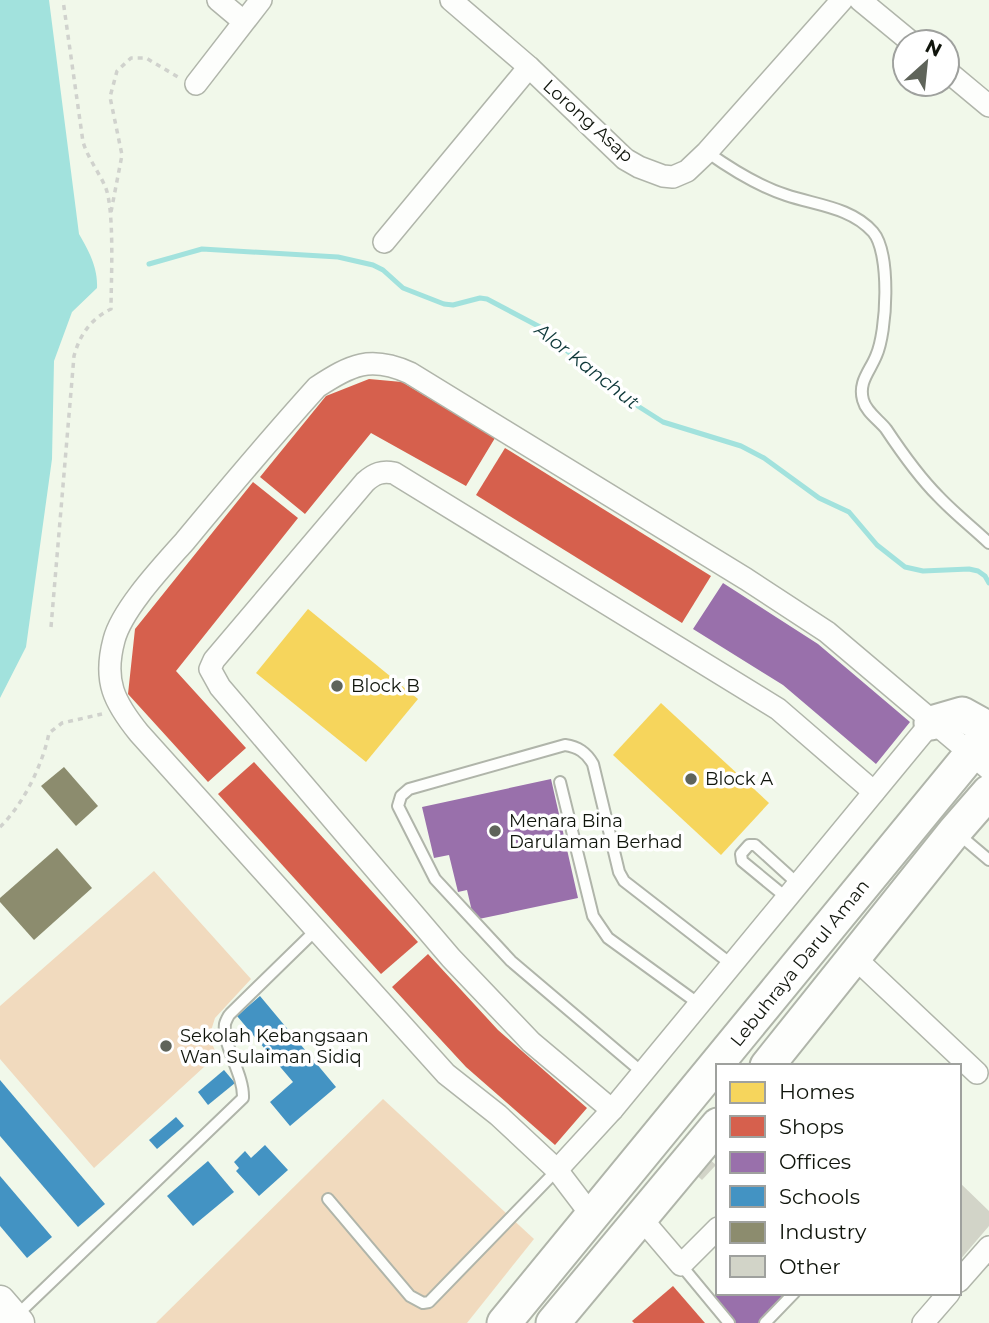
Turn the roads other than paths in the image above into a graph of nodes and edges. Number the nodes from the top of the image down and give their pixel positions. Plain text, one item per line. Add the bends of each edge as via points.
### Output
1 (218, 0) edge
2 (261, 0) edge
3 (451, 0) edge
4 (842, 0) edge
5 (860, 0) edge
6 (243, 21) junction
7 (894, 28) edge
8 (529, 67) junction
9 (961, 83) edge
10 (196, 84) road end
11 (989, 106) edge
12 (707, 152) junction
13 (384, 242) dead end
14 (989, 543) edge
15 (931, 723) junction
16 (985, 746) edge
17 (560, 782) dead end
18 (874, 792) junction
19 (989, 792) edge
20 (955, 831) junction
21 (989, 860) edge
22 (792, 891) junction
23 (317, 929) junction
24 (855, 957) junction
25 (731, 964) junction
26 (699, 1004) junction
27 (719, 1064) edge
28 (769, 1064) edge
29 (716, 1068) edge
30 (642, 1073) junction
31 (977, 1073) dead end
32 (612, 1110) junction
33 (716, 1127) edge
34 (557, 1170) junction
35 (328, 1199) dead end
36 (592, 1216) junction
37 (640, 1217) junction
38 (716, 1230) edge
39 (989, 1247) edge
40 (681, 1265) junction
41 (961, 1279) edge
42 (792, 1295) edge
43 (947, 1295) edge
44 (11, 1314) edge
45 (504, 1323) edge
46 (553, 1323) edge
47 (729, 1323) edge
48 (765, 1323) edge
49 (923, 1323) edge

1 - 6 street
2 - 6 street
3 - 8 street, Lorong Asap
4 - 12 street, Lorong Asap
5 - 7 street
6 - 10 street
8 - 12 street, Lorong Asap via 639,167 673,177
8 - 13 street
9 - 11 street
12 - 14 lane via 786,195 837,209 875,234 886,286 885,322 877,356 864,378 863,403 939,497
15 - 16 main road via 962,715
15 - 18 street
15 - 23 street via 827,632 410,373 390,364 347,368 317,387 163,566 124,617 111,661 111,690 121,710
16 - 27 main road, Lebuhraya Darul Aman
17 - 26 lane via 599,927
18 - 22 street
18 - 32 street via 778,709 384,471 365,482 214,660 210,669 220,687 451,958 531,1042
19 - 20 main road
20 - 21 lane
20 - 24 main road
22 - 22 lane via 752,844 740,858
22 - 25 street
23 - 34 street via 446,1074
23 - 44 lane via 225,1024 243,1098
24 - 28 main road
24 - 31 street
25 - 26 street
25 - 30 lane via 624,881 593,764 581,750 565,745 409,789 401,796 398,806 435,879 511,961
26 - 30 street
29 - 36 main road, Lebuhraya Darul Aman
30 - 32 street
32 - 34 street
33 - 37 main road
34 - 35 lane via 429,1302 423,1303 410,1296
34 - 36 street
36 - 45 main road, Lebuhraya Darul Aman
37 - 40 street
37 - 46 main road
38 - 40 street
39 - 41 street
40 - 47 lane
42 - 48 lane
43 - 49 street

